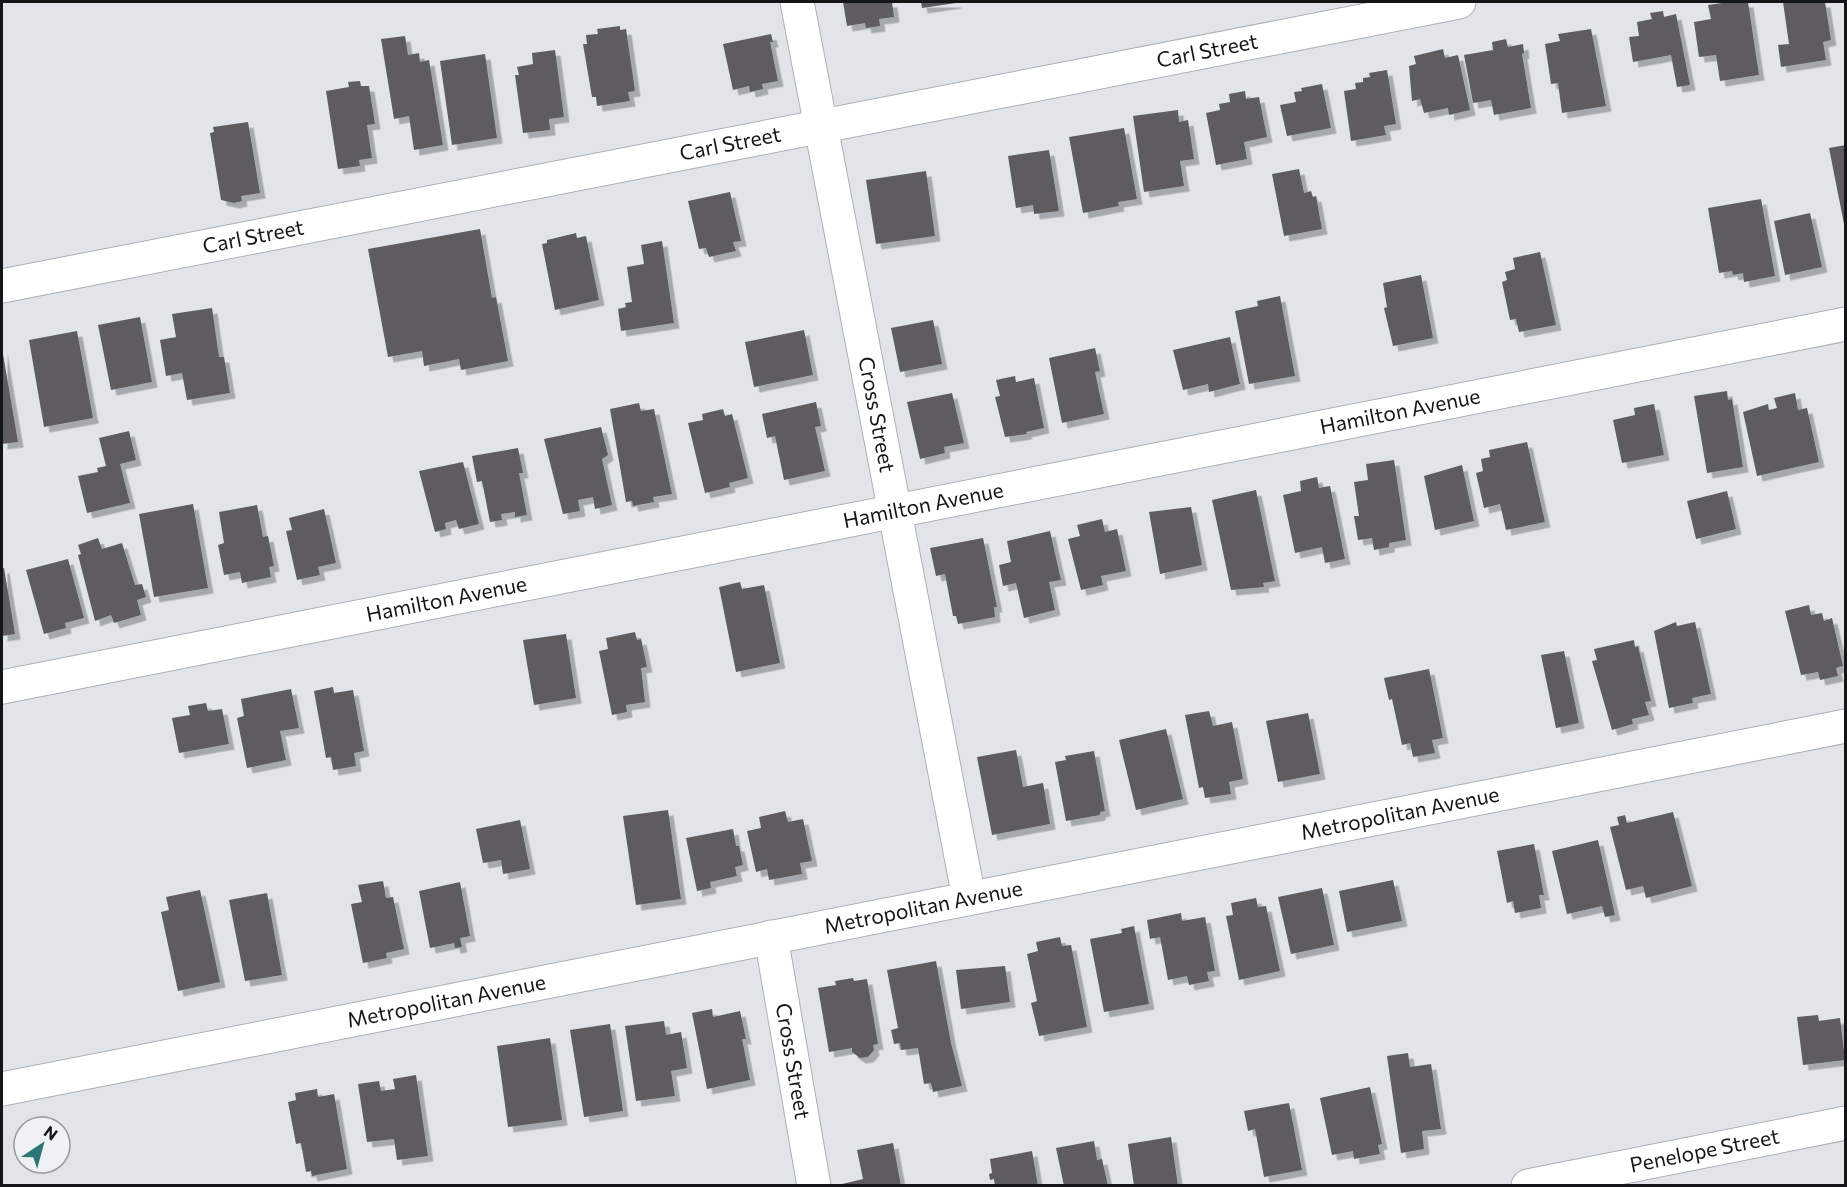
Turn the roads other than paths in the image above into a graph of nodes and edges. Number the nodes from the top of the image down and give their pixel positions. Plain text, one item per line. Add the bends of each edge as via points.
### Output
1 (797, 2) edge
2 (1459, 2) edge
3 (821, 126) junction
4 (2, 286) edge
5 (1845, 324) edge
6 (894, 511) junction
7 (2, 687) edge
8 (1845, 726) edge
9 (969, 898) junction
10 (771, 937) junction
11 (2, 1089) edge
12 (1845, 1124) edge
13 (814, 1185) edge
14 (1528, 1185) edge

1 - 3 street, Cross Street
2 - 3 street, Carl Street
3 - 4 street, Carl Street
3 - 6 street, Cross Street
5 - 6 street, Hamilton Avenue
6 - 7 street, Hamilton Avenue
6 - 9 street, Cross Street
8 - 9 street, Metropolitan Avenue
9 - 10 street, Metropolitan Avenue
10 - 11 street, Metropolitan Avenue
10 - 13 street, Cross Street
12 - 14 street, Penelope Street

